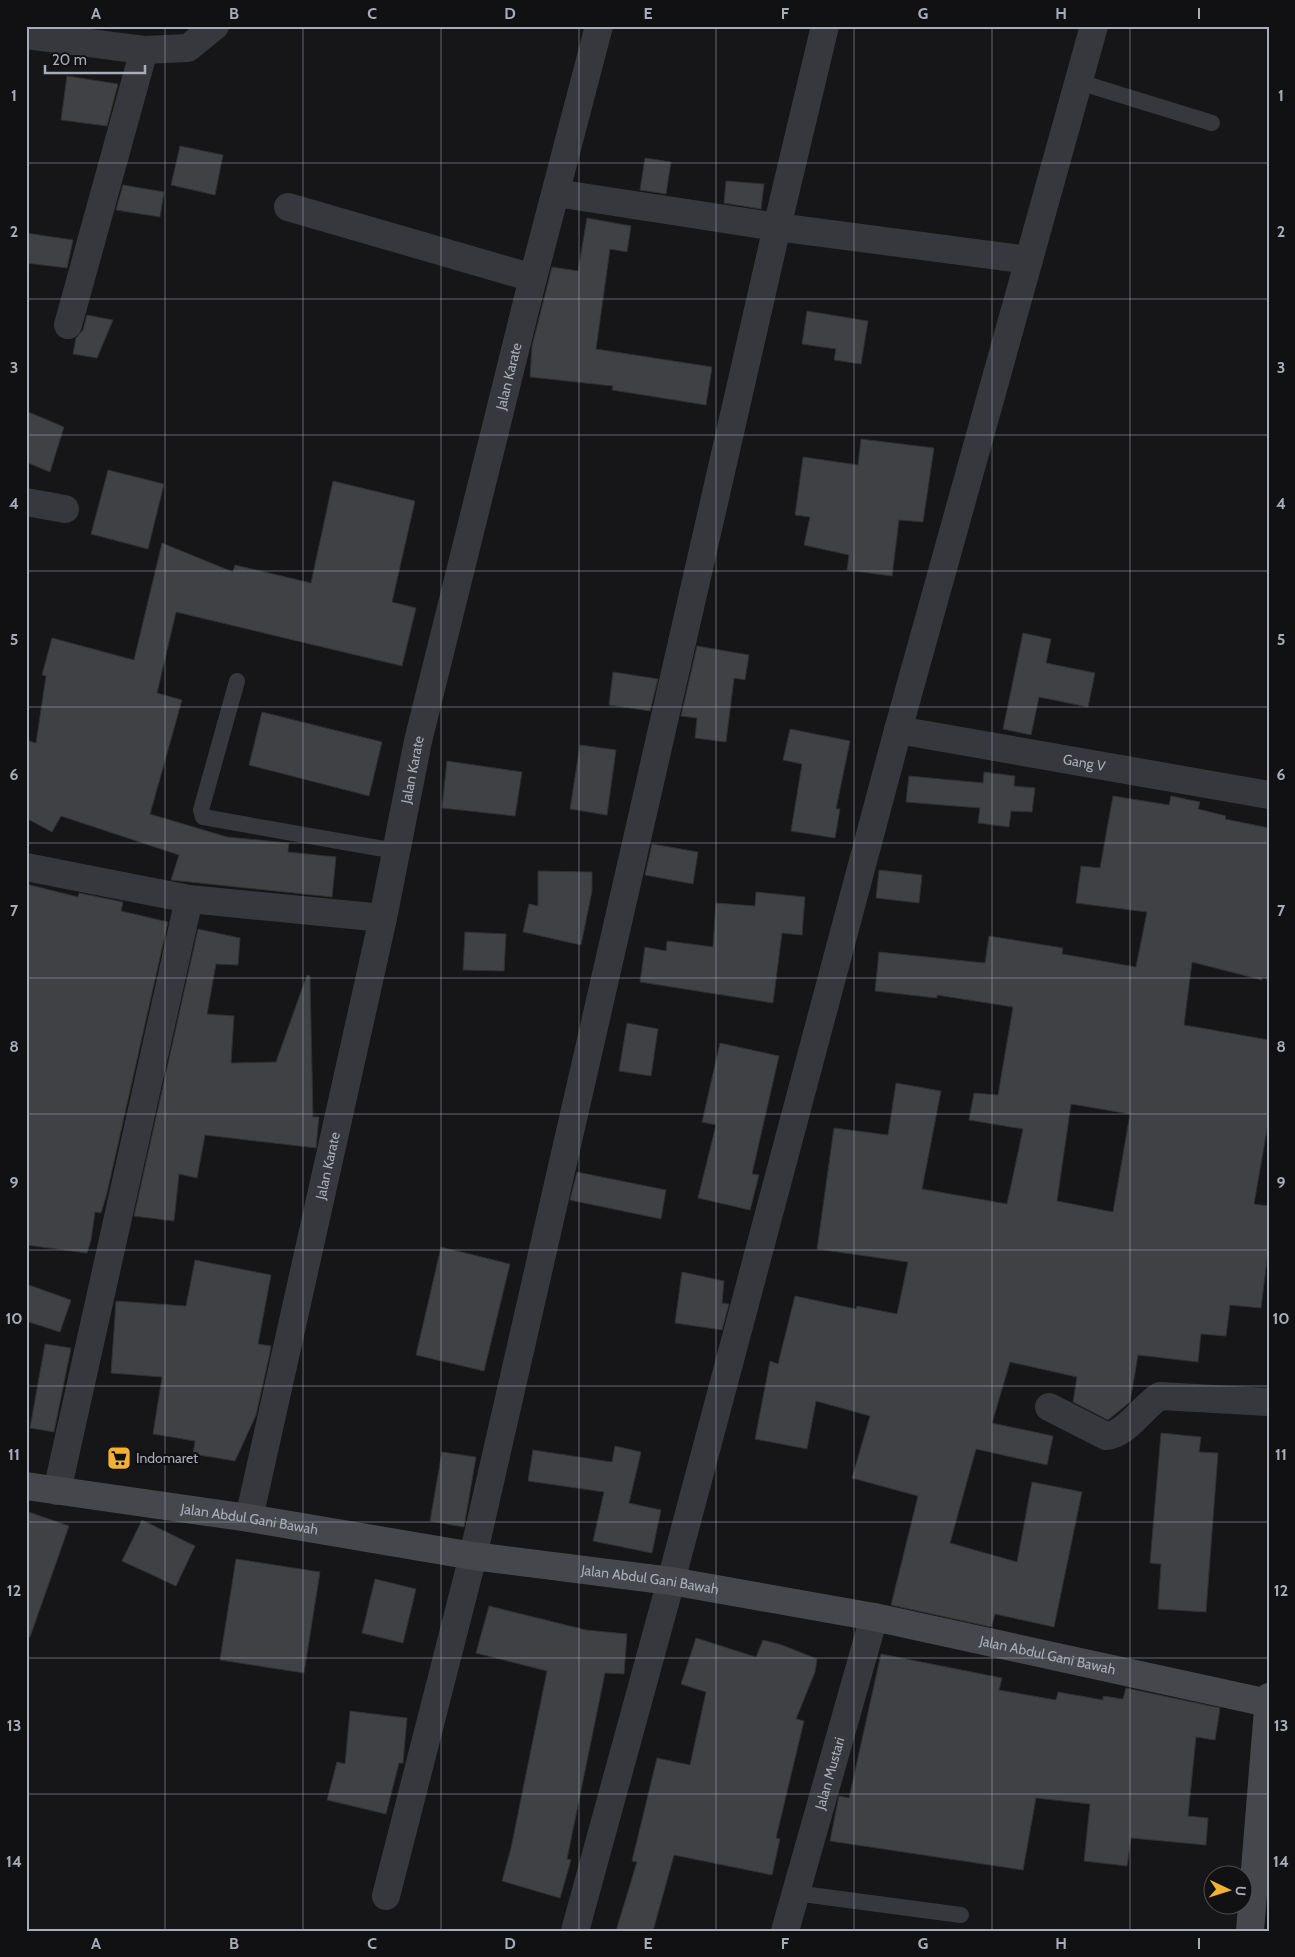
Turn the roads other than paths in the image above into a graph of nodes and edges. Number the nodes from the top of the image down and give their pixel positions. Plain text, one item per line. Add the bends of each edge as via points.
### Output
1 (215, 26) edge
2 (598, 26) edge
3 (825, 26) edge
4 (1094, 26) edge
5 (26, 35) edge
6 (144, 50) junction
7 (1079, 82) junction
8 (1212, 123) dead end
9 (556, 193) junction
10 (288, 207) dead end
11 (777, 227) junction
12 (1029, 260) junction
13 (532, 278) junction
14 (68, 324) dead end
15 (26, 502) edge
16 (65, 509) dead end
17 (237, 681) dead end
18 (898, 730) junction
19 (1269, 795) edge
20 (396, 850) junction
21 (26, 867) edge
22 (189, 899) junction
23 (383, 918) junction
24 (1269, 1402) edge
25 (1049, 1407) dead end
26 (26, 1486) edge
27 (57, 1491) junction
28 (249, 1518) junction
29 (473, 1556) junction
30 (671, 1581) junction
31 (874, 1617) junction
32 (1269, 1697) edge
33 (1268, 1703) edge
34 (1262, 1864) edge
35 (795, 1893) junction
36 (386, 1896) dead end
37 (961, 1915) dead end
38 (575, 1931) edge
39 (785, 1931) edge
40 (1250, 1931) edge

1 - 6 street via 188,48
2 - 9 street, Jalan Karate
3 - 11 street
4 - 7 street
5 - 6 street
6 - 14 street
7 - 8 lane
7 - 12 street
9 - 11 street
9 - 13 street, Jalan Karate
10 - 13 street
11 - 12 street
11 - 29 street
12 - 18 street
13 - 20 street, Jalan Karate via 418,741
15 - 16 street
17 - 20 lane via 201,810 203,817
18 - 19 street, Gang V
18 - 30 street
20 - 23 street, Jalan Karate
21 - 22 street
22 - 23 street
22 - 27 street
23 - 28 street, Jalan Karate
24 - 25 street via 1160,1396 1148,1403 1114,1436 1106,1436
26 - 27 main road, Jalan Abdul Gani Bawah
27 - 28 main road, Jalan Abdul Gani Bawah
28 - 29 main road, Jalan Abdul Gani Bawah
29 - 30 main road, Jalan Abdul Gani Bawah
29 - 36 street
30 - 31 main road, Jalan Abdul Gani Bawah
30 - 38 street
31 - 33 main road, Jalan Abdul Gani Bawah
31 - 35 street, Jalan Mustari
32 - 33 main road
33 - 34 main road
34 - 40 main road
35 - 37 lane
35 - 39 street, Jalan Mustari

